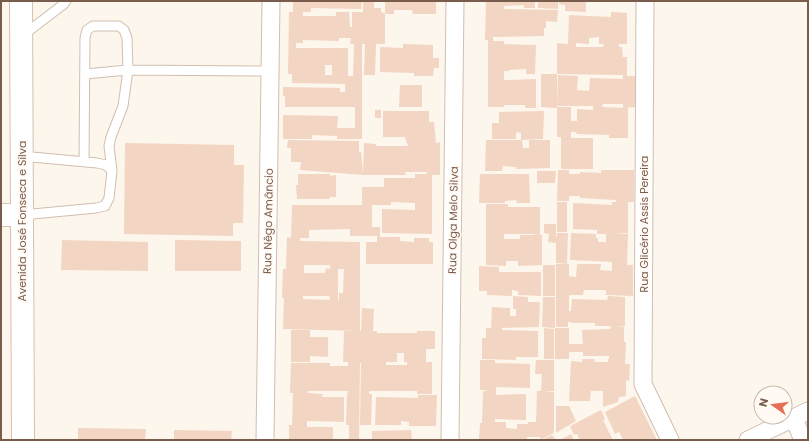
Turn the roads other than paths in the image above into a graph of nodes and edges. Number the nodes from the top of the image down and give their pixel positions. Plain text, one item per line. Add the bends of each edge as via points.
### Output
1 (21, 1) edge
2 (66, 1) edge
3 (271, 1) edge
4 (455, 1) edge
5 (645, 1) edge
6 (21, 37) junction
7 (128, 70) junction
8 (270, 70) junction
9 (85, 74) junction
10 (22, 156) junction
11 (84, 162) junction
12 (112, 171) junction
13 (12, 215) edge
14 (801, 415) edge
15 (23, 440) edge
16 (264, 440) edge
17 (450, 440) edge
18 (670, 440) edge
19 (748, 440) edge
20 (803, 440) edge

1 - 6 main road, Avenida José Fonseca e Silva
2 - 6 lane
3 - 8 street, Rua Nêgo Amâncio
4 - 17 street, Rua Olga Melo Silva
5 - 18 street, Rua Glicério Assis Pereira via 643,384
6 - 10 main road, Avenida José Fonseca e Silva
7 - 8 lane
7 - 9 lane
7 - 9 lane via 127,38 124,30 118,26 93,26 87,30 85,38
7 - 12 lane via 123,106 109,146
8 - 16 street, Rua Nêgo Amâncio
9 - 11 lane
10 - 11 lane
10 - 13 main road, Avenida José Fonseca e Silva
11 - 12 lane via 106,165
12 - 13 lane via 109,198 104,206
13 - 15 main road, Avenida José Fonseca e Silva
14 - 19 street
14 - 20 street

